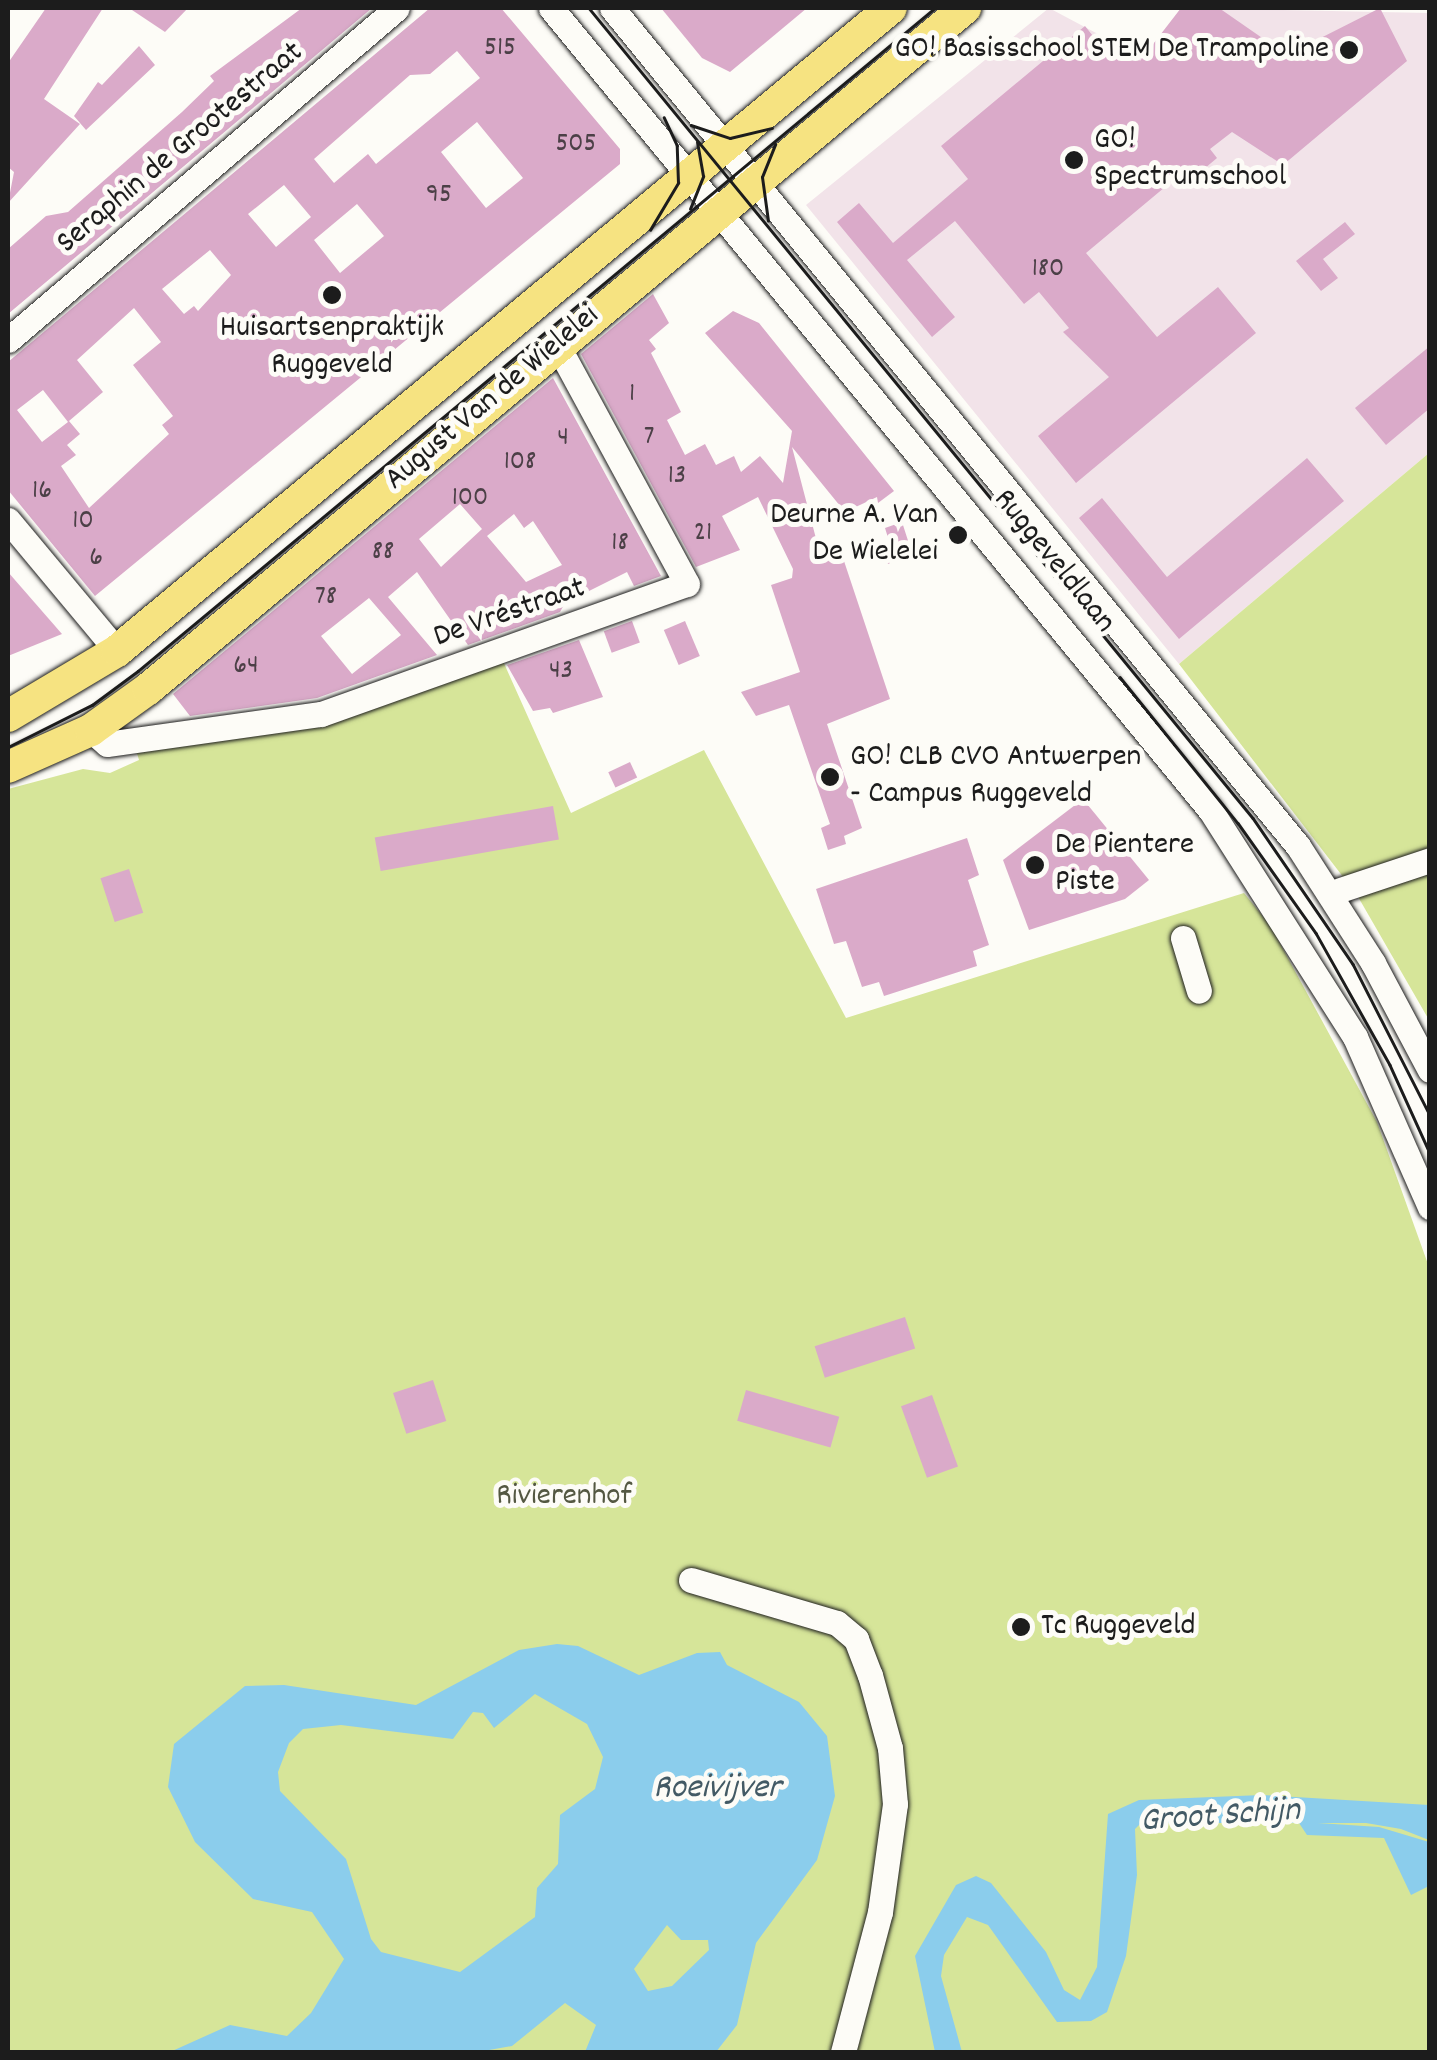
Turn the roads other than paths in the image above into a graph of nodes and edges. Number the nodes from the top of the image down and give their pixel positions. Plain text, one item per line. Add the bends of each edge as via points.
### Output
1 (397, 8) edge
2 (551, 8) edge
3 (612, 8) edge
4 (891, 8) edge
5 (964, 8) edge
6 (724, 147) junction
7 (687, 176) junction
8 (753, 184) junction
9 (716, 214) junction
10 (8, 340) edge
11 (557, 346) junction
12 (8, 520) edge
13 (116, 650) junction
14 (8, 716) edge
15 (91, 730) junction
16 (8, 767) edge
17 (1430, 860) edge
18 (1340, 890) dead end
19 (1183, 938) dead end
20 (1199, 992) dead end
21 (1430, 1070) edge
22 (1430, 1206) edge
23 (691, 1580) dead end
24 (843, 2052) edge

1 - 10 street, Seraphin de Grootestraat
2 - 7 street, Ruggeveldlaan
3 - 6 street, Ruggeveldlaan
4 - 6 main road, August Van de Wielelei
5 - 8 main road, August Van de Wielelei
6 - 7 main road, August Van de Wielelei
6 - 8 street, Ruggeveldlaan
7 - 9 street, Ruggeveldlaan
7 - 13 main road, August Van de Wielelei
8 - 9 main road, August Van de Wielelei
8 - 21 street, Ruggeveldlaan via 1298,846
9 - 11 main road, August Van de Wielelei
9 - 22 street, Ruggeveldlaan via 824,332 1211,811 1356,1037
11 - 15 main road, August Van de Wielelei
11 - 15 street, De Vréstraat via 687,584 320,714 107,744
12 - 13 street
13 - 14 main road, August Van de Wielelei
15 - 16 main road, August Van de Wielelei
17 - 18 street
19 - 20 street
23 - 24 street via 837,1623 856,1639 870,1675 890,1748 895,1804 880,1912

